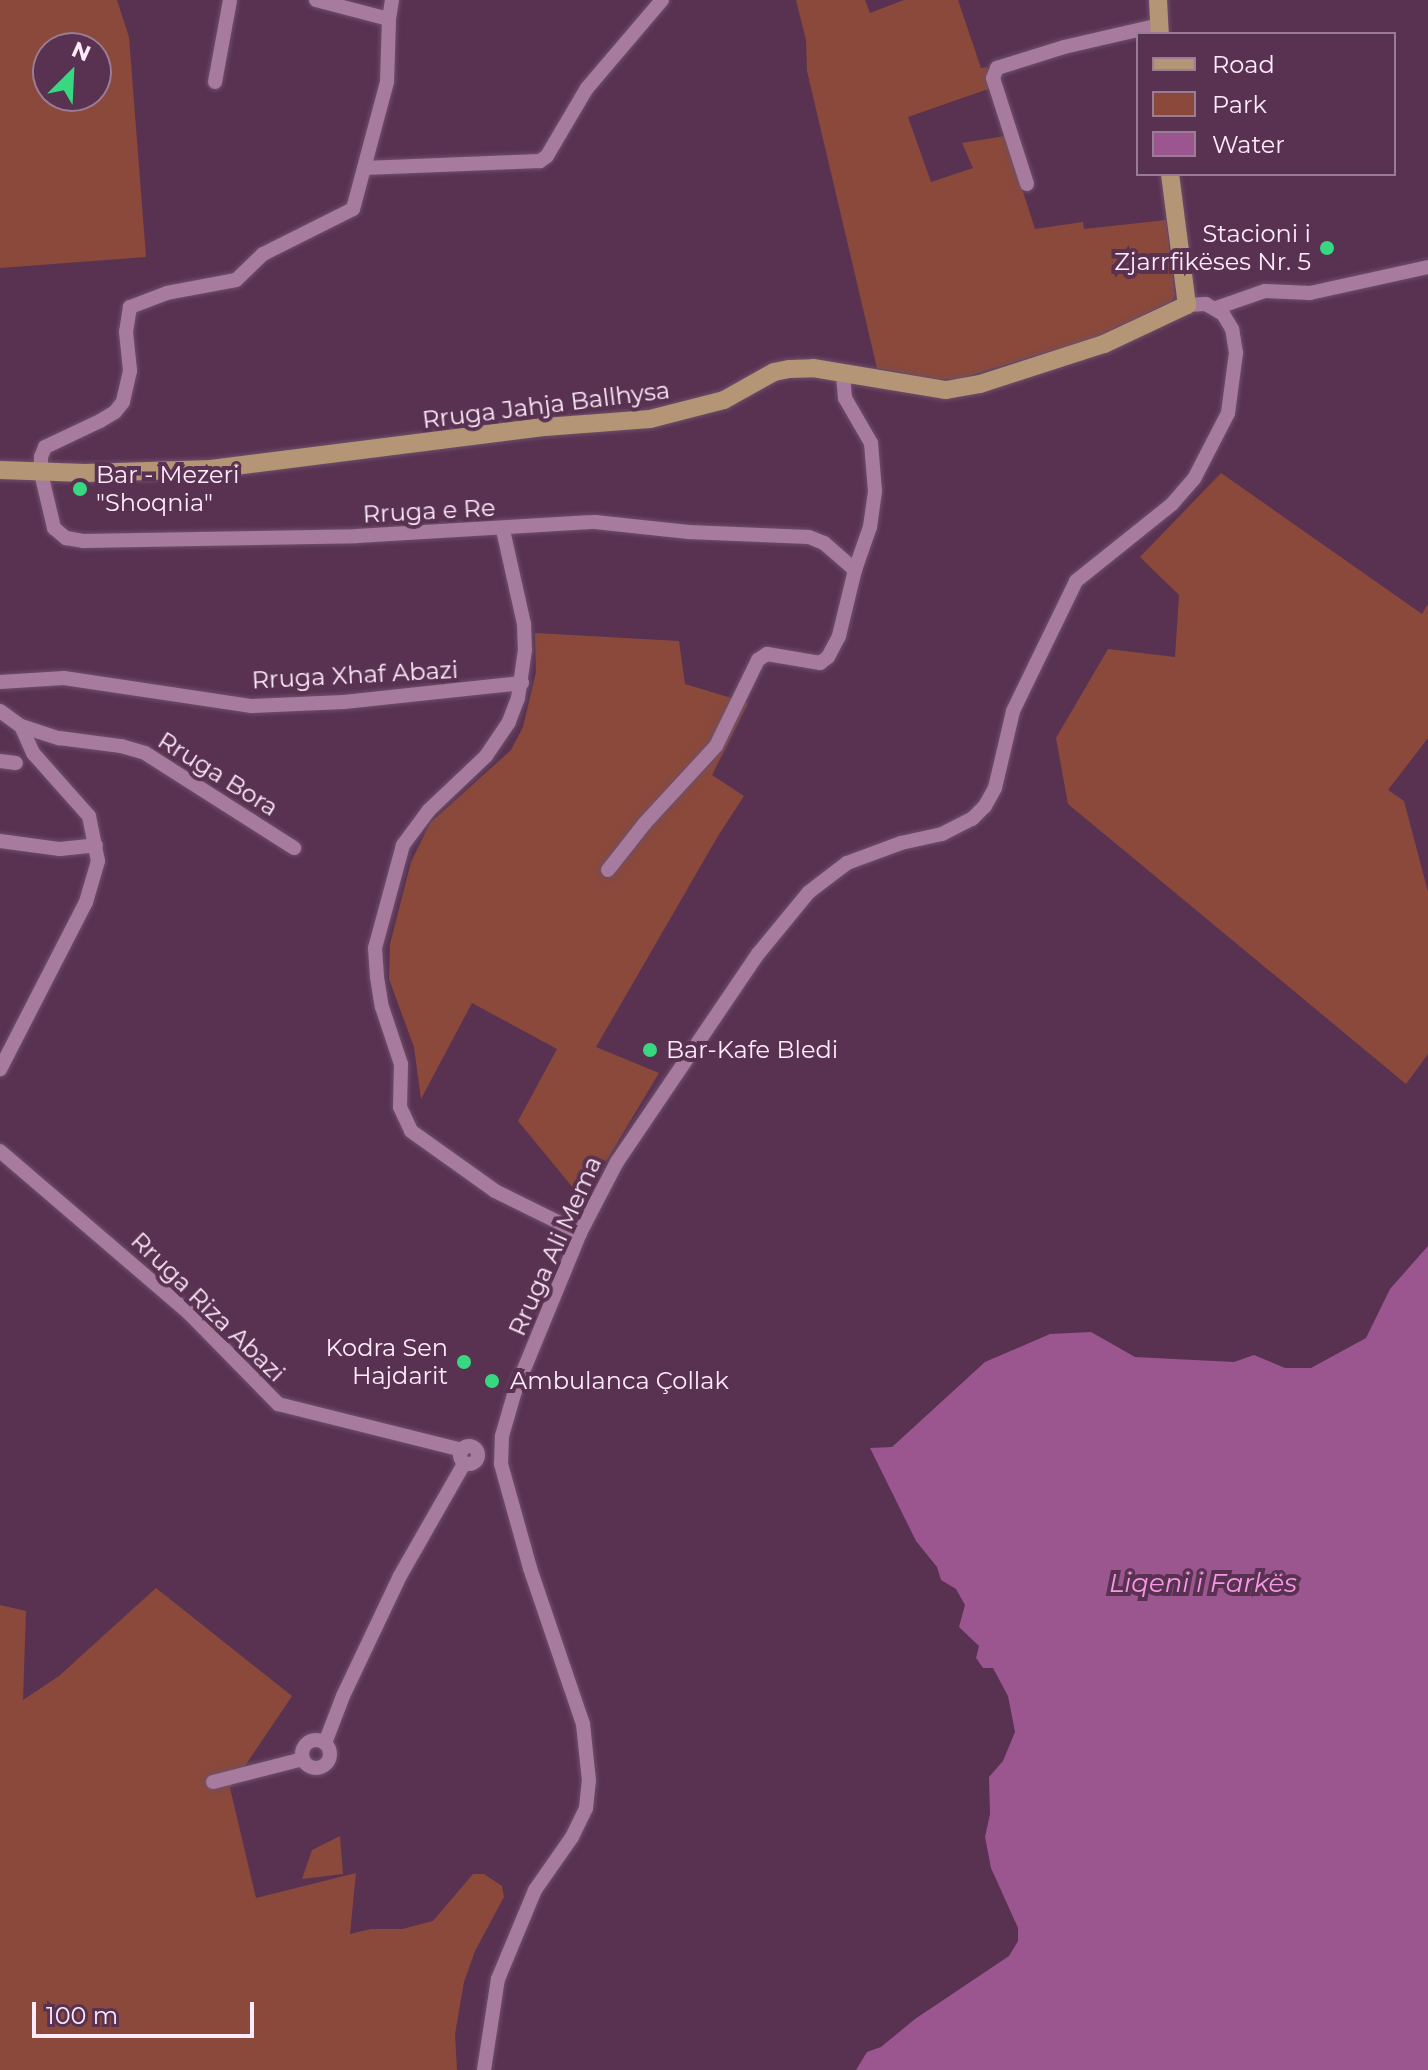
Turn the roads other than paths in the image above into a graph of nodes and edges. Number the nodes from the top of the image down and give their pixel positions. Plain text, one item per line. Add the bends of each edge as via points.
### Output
1 (230, 0) edge
2 (316, 0) edge
3 (392, 0) edge
4 (662, 0) edge
5 (1158, 0) edge
6 (389, 19) junction
7 (1159, 30) edge
8 (1136, 34) edge
9 (215, 82) dead end
10 (364, 168) junction
11 (1170, 176) edge
12 (1027, 184) dead end
13 (1428, 267) edge
14 (1187, 305) junction
15 (1216, 308) junction
16 (843, 374) junction
17 (0, 470) edge
18 (41, 473) junction
19 (503, 530) junction
20 (855, 570) junction
21 (0, 682) edge
22 (522, 683) junction
23 (0, 711) edge
24 (21, 726) junction
25 (0, 761) edge
26 (16, 763) dead end
27 (0, 841) edge
28 (96, 845) junction
29 (294, 848) dead end
30 (608, 870) dead end
31 (0, 1069) edge
32 (0, 1151) edge
33 (580, 1233) junction
34 (501, 1451) junction
35 (463, 1457) junction
36 (325, 1743) junction
37 (303, 1759) junction
38 (213, 1782) dead end
39 (484, 2070) edge

1 - 9 street
2 - 6 street
3 - 6 street
4 - 10 street via 587,88 540,161
5 - 7 main road
6 - 10 street via 387,82
8 - 12 street via 1064,47 997,68 993,78
10 - 18 street via 353,209 263,254 236,280 167,293 130,307 130,371 123,402 100,421 45,447
11 - 14 main road
13 - 15 street via 1310,293 1265,291
14 - 15 street
14 - 16 main road, Rruga Jahja Ballhysa via 1104,344 969,387 946,390
15 - 33 street, Rruga Ali Mema via 1232,329 1236,353 1228,413 1194,479 1172,504 1076,581 1013,711 995,788 985,806 942,834 847,863 809,892 758,954 651,1109
16 - 18 main road, Rruga Jahja Ballhysa via 813,368 774,372 724,400 650,419 211,469
16 - 20 street via 845,398 864,427 875,461 873,515
17 - 18 main road, Rruga Jahja Ballhysa
18 - 19 street, Rruga e Re via 54,528 66,538 83,541
19 - 20 street, Rruga e Re via 595,522 809,537
19 - 22 street via 524,624
20 - 30 street via 839,636 825,662 767,654 758,660 716,746
21 - 22 street, Rruga Xhaf Abazi via 64,678 252,706
22 - 33 street via 509,722 492,749 429,810 403,845 375,948 377,977 401,1064 400,1107 411,1131 495,1191
23 - 24 street
24 - 28 street via 33,753 89,816
24 - 29 street, Rruga Bora via 145,753
25 - 26 street
27 - 28 street via 60,849
28 - 31 street via 96,873 86,902
32 - 35 street, Rruga Riza Abazi via 188,1312 278,1404
33 - 34 street, Rruga Ali Mema via 515,1391
34 - 35 street via 479,1454 474,1463
34 - 39 street, Rruga Ali Mema via 504,1480 530,1568 583,1724 589,1781 586,1808 535,1890 498,1979
35 - 36 street via 400,1576
36 - 37 street via 308,1743
36 - 37 street via 330,1754 325,1765 312,1768
37 - 38 street

